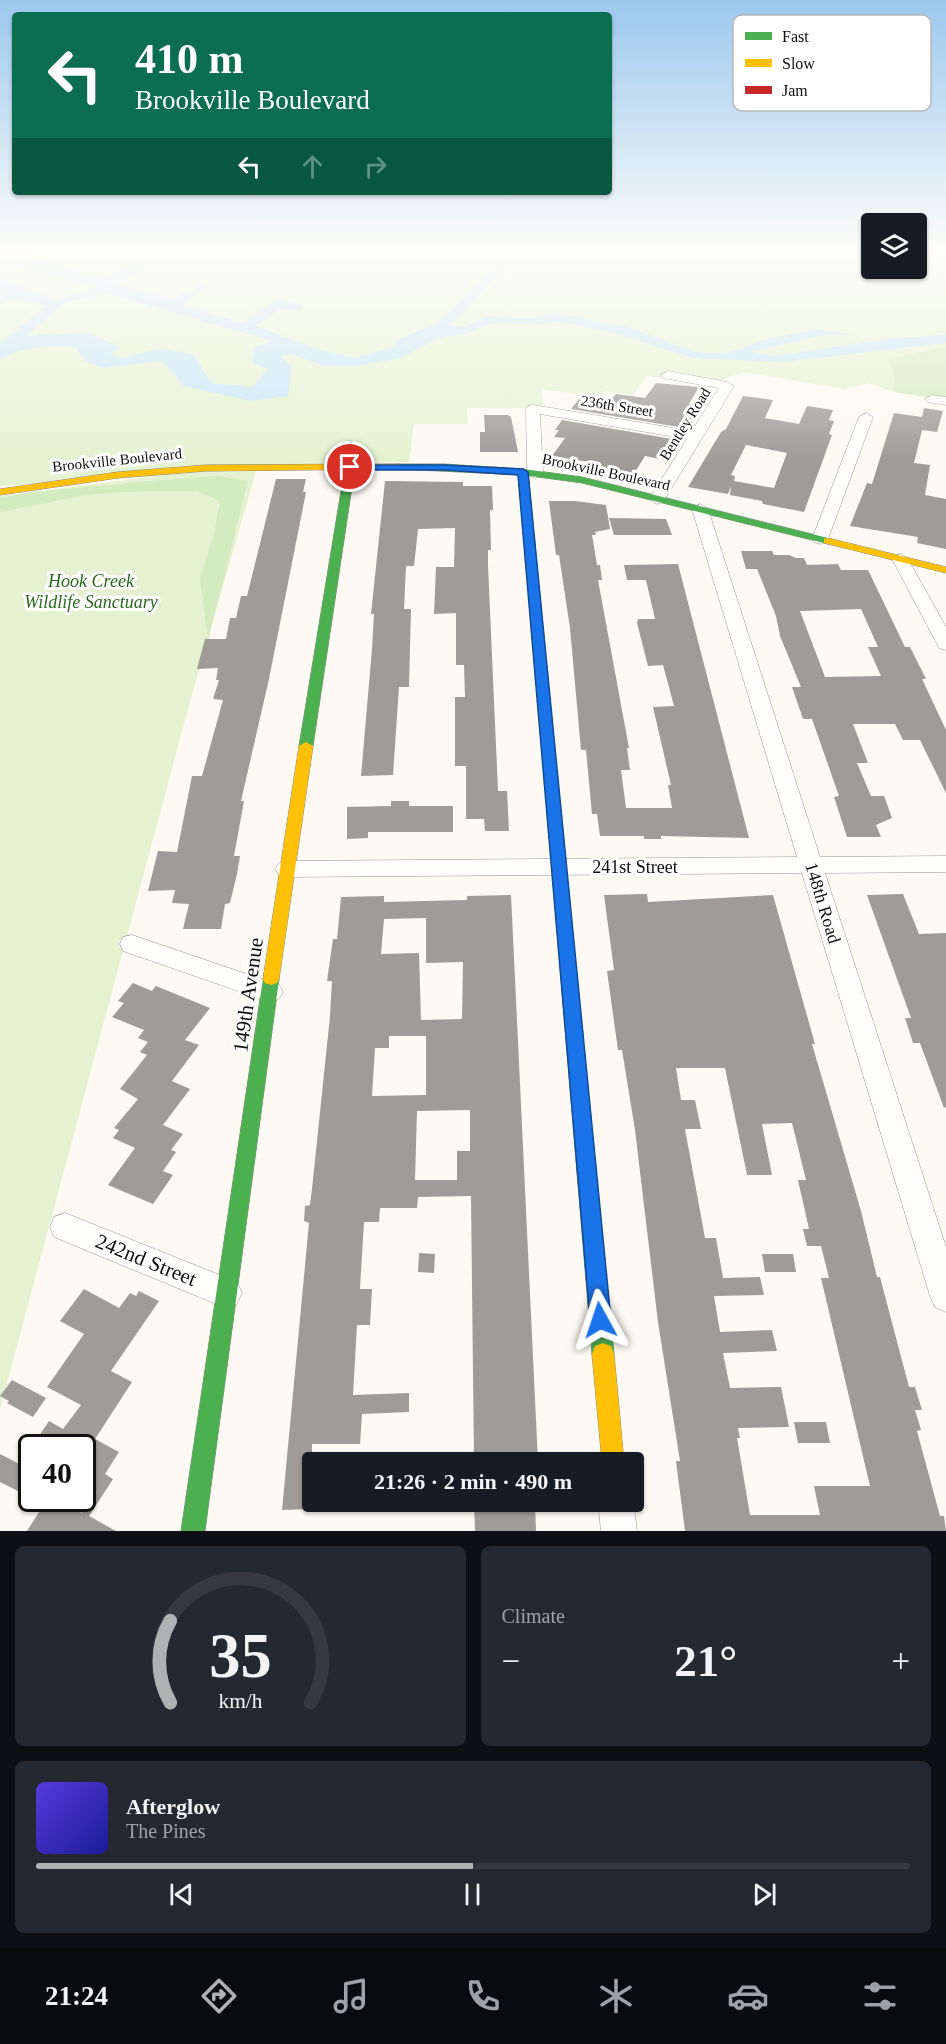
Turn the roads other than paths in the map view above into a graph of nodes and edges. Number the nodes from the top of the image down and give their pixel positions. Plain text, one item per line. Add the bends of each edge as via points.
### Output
1 (668, 375) dead end
2 (932, 399) dead end
3 (946, 401) edge
4 (866, 417) dead end
5 (697, 436) junction
6 (350, 467) junction
7 (529, 473) junction
8 (0, 492) edge
9 (657, 499) junction
10 (699, 509) junction
11 (820, 539) junction
12 (900, 559) junction
13 (946, 570) edge
14 (946, 644) edge
15 (946, 864) edge
16 (811, 866) junction
17 (560, 867) junction
18 (287, 869) junction
19 (132, 944) dead end
20 (270, 992) junction
21 (65, 1227) dead end
22 (226, 1293) junction
23 (946, 1296) edge
24 (612, 1452) edge
25 (617, 1512) edge
26 (193, 1531) edge
27 (619, 1531) edge

1 - 5 street, Bentley Road via 727,386
2 - 3 street
4 - 11 street
5 - 7 street, 236th Street via 533,409
5 - 9 street, Bentley Road
6 - 7 street, Brookville Boulevard
6 - 8 street, Brookville Boulevard via 182,469
6 - 18 street, 149th Avenue
7 - 9 street, Brookville Boulevard via 582,480
7 - 17 street
9 - 10 street, Brookville Boulevard
10 - 11 street, Brookville Boulevard
10 - 16 street, 148th Road
11 - 12 street, Brookville Boulevard
12 - 13 street, Brookville Boulevard
12 - 14 street
15 - 16 street, 241st Street
16 - 17 street, 241st Street
16 - 23 street, 148th Road
17 - 18 street, 241st Street
17 - 24 street
18 - 20 street, 149th Avenue
19 - 20 street
20 - 22 street, 149th Avenue
21 - 22 street, 242nd Street
22 - 26 street, 149th Avenue
25 - 27 street

